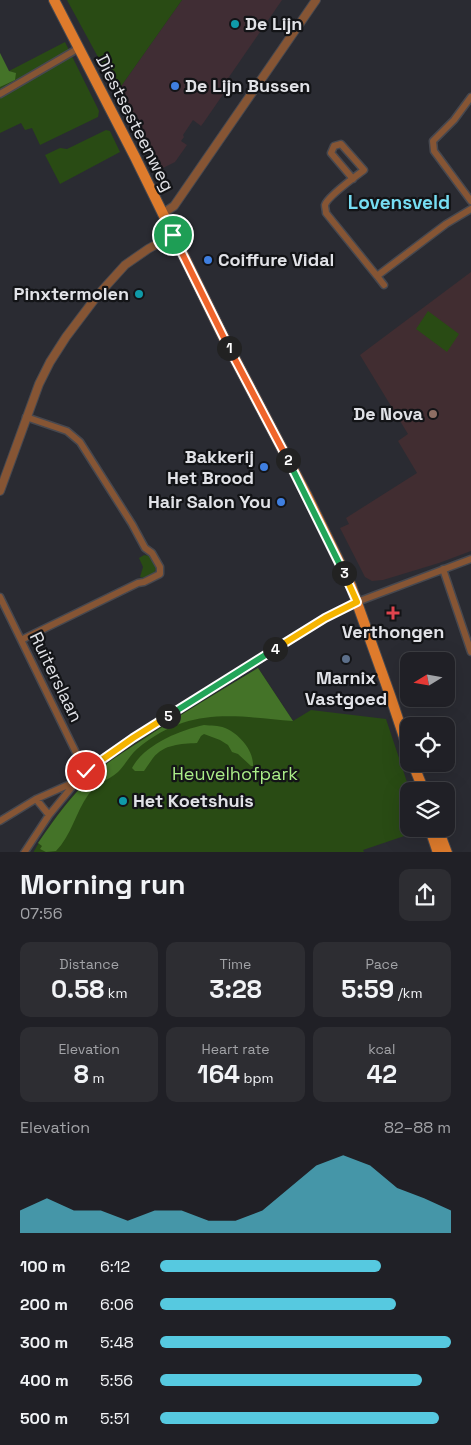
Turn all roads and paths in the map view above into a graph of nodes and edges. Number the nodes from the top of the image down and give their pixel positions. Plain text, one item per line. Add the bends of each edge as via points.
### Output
1 (54, 0) edge
2 (316, 0) edge
3 (79, 48) junction
4 (0, 94) edge
5 (471, 97) edge
6 (353, 179) junction
7 (471, 201) edge
8 (471, 209) edge
9 (162, 214) junction
10 (173, 235) junction
11 (377, 276) junction
12 (384, 285) dead end
13 (26, 417) junction
14 (0, 491) edge
15 (471, 559) edge
16 (444, 569) junction
17 (0, 597) edge
18 (357, 602) junction
19 (21, 640) junction
20 (471, 652) edge
21 (400, 726) edge
22 (86, 771) junction
23 (78, 780) junction
24 (36, 799) junction
25 (49, 814) junction
26 (0, 821) edge
27 (433, 837) edge
28 (441, 837) edge
29 (24, 852) edge
30 (438, 852) edge
31 (447, 852) edge

1 - 3 main road, Diestsesteenweg
2 - 9 street via 174,206
3 - 4 street
3 - 9 main road, Diestsesteenweg
5 - 7 street via 433,141 434,151
6 - 6 street via 364,170 341,144 334,146 331,153
6 - 11 street via 328,199 326,213
8 - 11 street
9 - 10 main road, Diestsesteenweg
10 - 13 street via 125,265 88,308 50,362
10 - 18 main road, Diestsesteenweg via 306,494
11 - 12 street
13 - 14 street
13 - 19 street via 67,431 80,442 145,548 152,553 160,574
15 - 16 street
16 - 18 street
16 - 20 street
17 - 19 street, Ruiterslaan
18 - 21 main road, Diestsesteenweg
18 - 22 street via 325,618 141,732
19 - 22 street, Ruiterslaan
22 - 23 street
23 - 24 street
23 - 25 street
24 - 25 street
24 - 26 street
25 - 29 street
27 - 30 main road
28 - 31 main road

